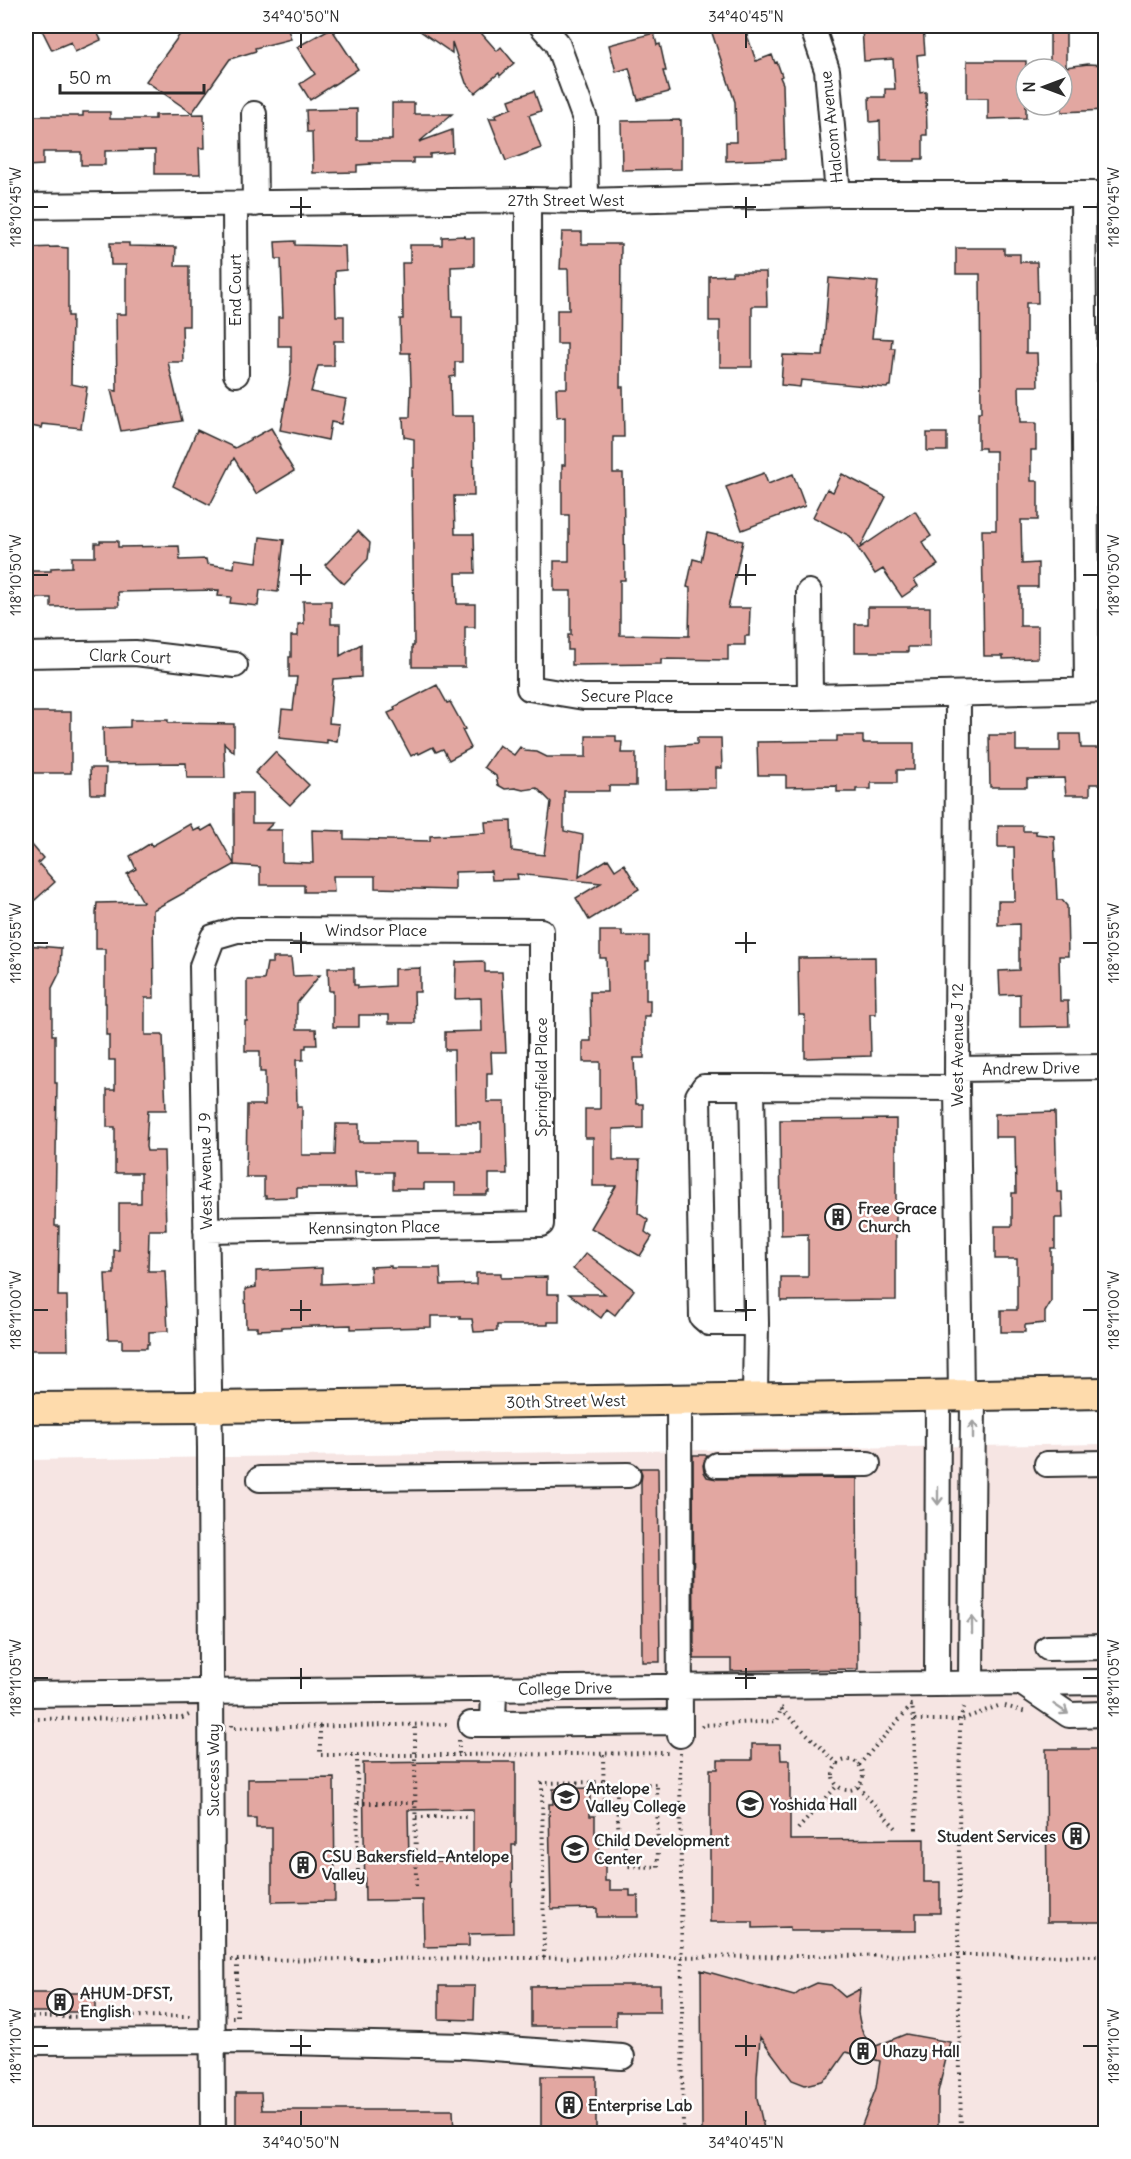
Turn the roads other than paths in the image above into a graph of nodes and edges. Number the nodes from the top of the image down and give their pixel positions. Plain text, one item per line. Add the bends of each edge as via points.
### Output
1 (542, 26) edge
2 (812, 26) edge
3 (254, 114) dead end
4 (838, 194) junction
5 (1094, 194) edge
6 (528, 200) junction
7 (586, 201) junction
8 (245, 205) junction
9 (26, 206) edge
10 (236, 374) dead end
11 (1096, 446) edge
12 (809, 592) dead end
13 (26, 655) edge
14 (235, 665) dead end
15 (1096, 690) edge
16 (958, 694) junction
17 (810, 697) junction
18 (541, 931) joint
19 (213, 937) joint
20 (1106, 1067) edge
21 (957, 1078) junction
22 (752, 1087) junction
23 (541, 1224) joint
24 (206, 1230) junction
25 (756, 1323) junction
26 (1106, 1393) edge
27 (957, 1395) junction
28 (755, 1397) junction
29 (679, 1399) junction
30 (209, 1407) junction
31 (26, 1408) edge
32 (1106, 1463) edge
33 (868, 1464) dead end
34 (1047, 1464) dead end
35 (717, 1465) dead end
36 (628, 1475) dead end
37 (260, 1479) dead end
38 (1106, 1647) edge
39 (1048, 1648) dead end
40 (1106, 1682) edge
41 (971, 1683) junction
42 (1022, 1683) junction
43 (937, 1684) junction
44 (680, 1687) junction
45 (494, 1689) junction
46 (212, 1693) junction
47 (26, 1694) edge
48 (1106, 1714) edge
49 (213, 2041) junction
50 (26, 2042) edge
51 (622, 2057) dead end
52 (213, 2133) edge

1 - 7 street via 557,43 585,118
2 - 4 street, Halcom Avenue via 827,70
3 - 8 street, End Court
4 - 5 street, 27th Street West
4 - 7 street, 27th Street West
5 - 11 street
6 - 7 street, 27th Street West
6 - 8 street, 27th Street West
6 - 17 street, Secure Place via 529,688 584,697
8 - 9 street, 27th Street West
8 - 10 street, End Court
11 - 15 street
12 - 17 street
13 - 14 street, Clark Court via 135,653
15 - 16 street, Secure Place
16 - 17 street, Secure Place
16 - 21 street, West Avenue J 12
18 - 19 street, Windsor Place via 237,930
18 - 23 street, Springfield Place
19 - 24 street, West Avenue J 9 via 202,966
20 - 21 street, Andrew Drive
21 - 22 street, Andrew Drive
21 - 27 street, West Avenue J 12
22 - 25 street
22 - 25 street, Andrew Drive via 704,1087 698,1096 701,1305 702,1317 709,1323
23 - 24 street, Kennsington Place
24 - 30 street, West Avenue J 9
25 - 28 street
26 - 27 main road, 30th Street West
27 - 28 main road, 30th Street West
41 -> 27 street
27 -> 43 street
28 - 29 main road, 30th Street West
29 - 30 main road, 30th Street West
29 - 44 street
30 - 31 main road, 30th Street West
30 - 46 street, Success Way
32 - 34 street
33 - 35 street
36 - 37 street
38 - 39 street
40 - 42 street, College Drive
41 - 42 street, College Drive
41 - 43 street, College Drive
42 -> 48 street via 1069,1714
43 - 44 street, College Drive
44 - 45 street, College Drive
44 - 45 street via 680,1729 482,1724
45 - 46 street, College Drive
46 - 47 street, College Drive
46 - 49 street, Success Way
49 - 50 street
49 - 51 street via 465,2046
49 - 52 street, Success Way

